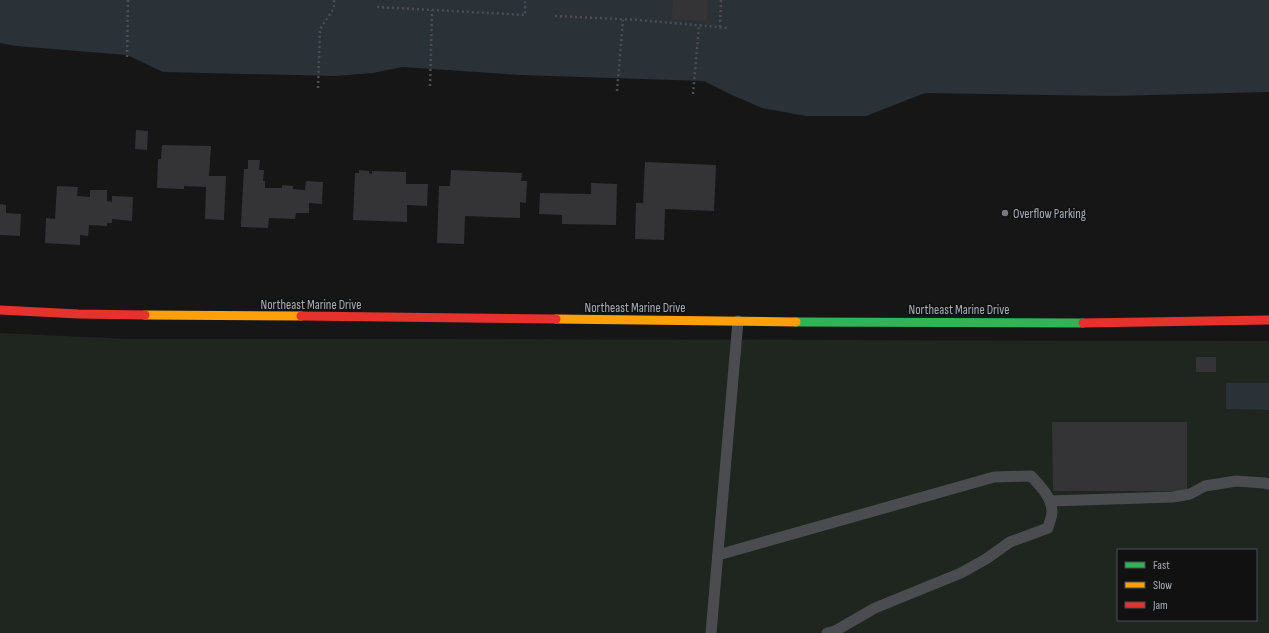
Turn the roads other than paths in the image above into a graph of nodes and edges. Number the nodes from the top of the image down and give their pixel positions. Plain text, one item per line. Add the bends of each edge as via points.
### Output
1 (0, 310) edge
2 (1269, 320) edge
3 (738, 321) junction
4 (1269, 484) edge
5 (1050, 501) junction
6 (718, 555) junction
7 (711, 633) edge
8 (827, 633) edge

1 - 3 main road, Northeast Marine Drive via 201,316
2 - 3 main road, Northeast Marine Drive via 1071,323
3 - 6 lane
4 - 5 lane via 1236,481 1205,486 1190,494 1173,497
5 - 6 lane via 1043,488 1031,476 994,477
5 - 8 lane via 1052,512 1048,528 1010,542 961,573 875,608
6 - 7 lane

